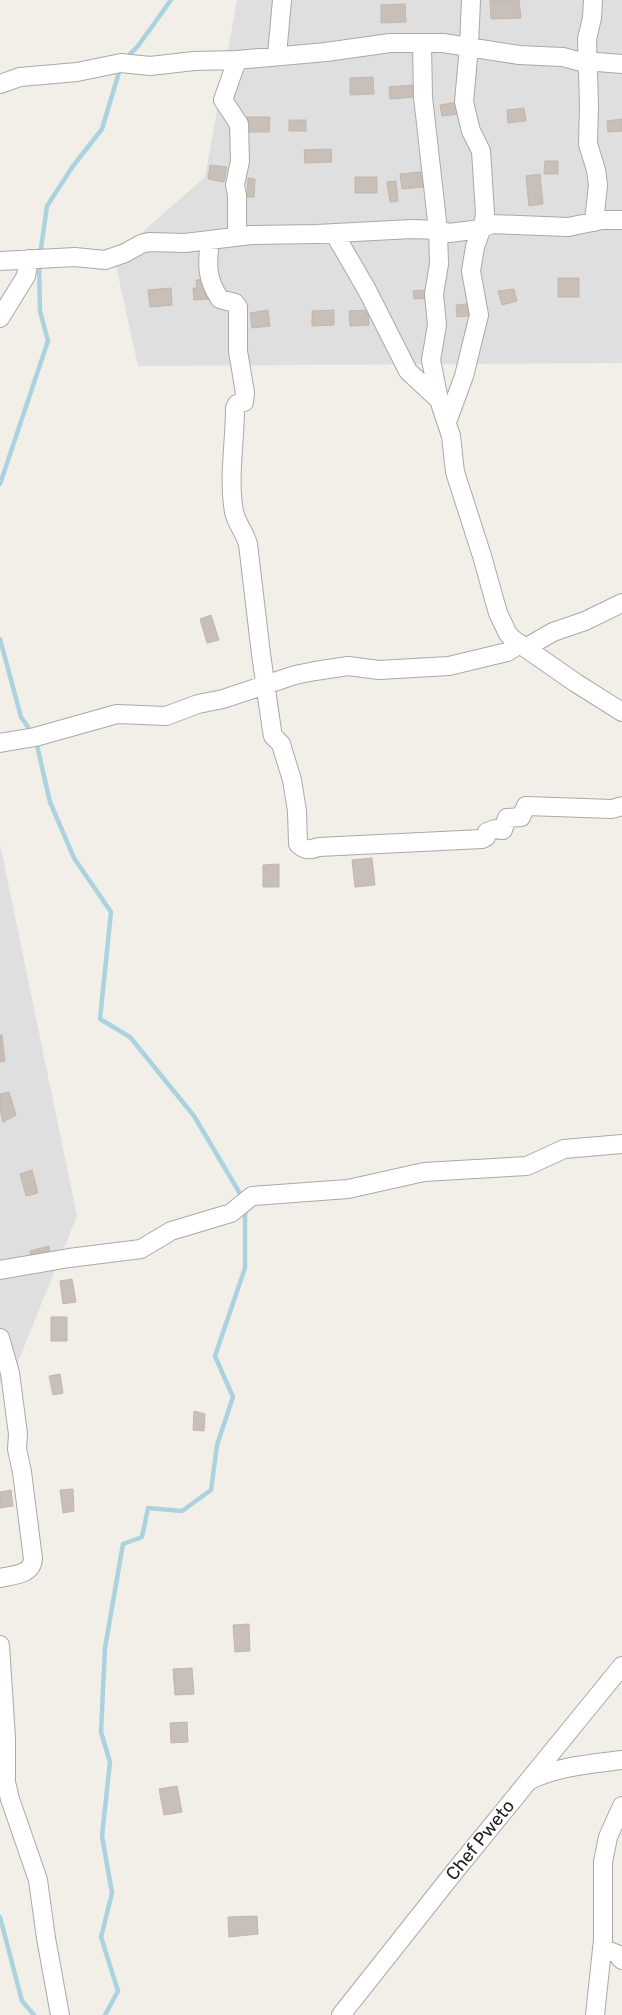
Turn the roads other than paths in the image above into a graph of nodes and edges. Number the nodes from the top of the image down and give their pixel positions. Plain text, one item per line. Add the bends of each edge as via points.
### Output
1 (282, 0) edge
2 (470, 0) edge
3 (593, 0) edge
4 (422, 44) junction
5 (469, 46) junction
6 (277, 55) junction
7 (237, 60) junction
8 (588, 64) junction
9 (622, 64) edge
10 (0, 84) edge
11 (622, 220) edge
12 (594, 222) junction
13 (481, 229) junction
14 (438, 230) junction
15 (334, 233) junction
16 (237, 236) junction
17 (210, 241) junction
18 (29, 260) junction
19 (0, 261) edge
20 (0, 318) edge
21 (439, 400) junction
22 (447, 422) junction
23 (622, 603) edge
24 (523, 646) junction
25 (266, 685) junction
26 (622, 712) edge
27 (0, 743) edge
28 (622, 806) edge
29 (622, 1144) edge
30 (0, 1270) edge
31 (0, 1338) edge
32 (0, 1578) edge
33 (0, 1645) edge
34 (622, 1666) edge
35 (3, 1753) edge
36 (622, 1760) edge
37 (528, 1781) junction
38 (622, 1807) edge
39 (602, 1948) junction
40 (622, 1960) edge
41 (60, 2015) edge
42 (341, 2015) edge
43 (595, 2015) edge

1 - 6 street
2 - 5 street
3 - 8 street via 587,39
4 - 5 street
4 - 6 street via 390,43
4 - 14 street via 423,97
5 - 8 street
5 - 13 street via 464,102 471,131 481,151 485,212
6 - 7 street
7 - 10 street via 150,66 122,63 77,72 20,77
7 - 16 street via 223,100 239,124 240,161 235,185
8 - 9 street
8 - 12 street via 588,144 598,185
11 - 12 street
12 - 13 street via 568,227 492,224
13 - 14 street via 449,233
13 - 22 street via 474,247 471,271 479,315 464,376
14 - 15 street
14 - 21 street via 439,264 434,294 437,325 431,360
15 - 16 street
15 - 21 street via 408,371
16 - 17 street
17 - 18 street via 149,242 105,260 75,257
17 - 25 street via 209,276 220,299 238,306 238,358 245,394 244,402 235,408 231,489 235,515 248,544
18 - 19 street
18 - 20 street via 26,276
21 - 22 street
22 - 24 street via 455,472 498,613 508,634
23 - 24 street
24 - 25 street via 449,666 379,670 338,667 295,675
24 - 26 street
25 - 27 street via 166,716 117,714 35,738
25 - 28 street via 274,736 281,744 292,780 297,840 304,850 482,839 488,831 503,830 507,818 519,818 526,806 612,809
29 - 30 street via 564,1149 527,1166 424,1172 348,1189 252,1196 232,1212 171,1231 142,1249
31 - 32 street via 10,1373 33,1559 27,1572
33 - 35 street
34 - 37 street, Chef Pweto
35 - 41 street via 10,1799 38,1880
36 - 37 street via 550,1771
37 - 42 street, Chef Pweto
38 - 39 street via 608,1837 603,1862
39 - 40 street via 617,1954
39 - 43 street

